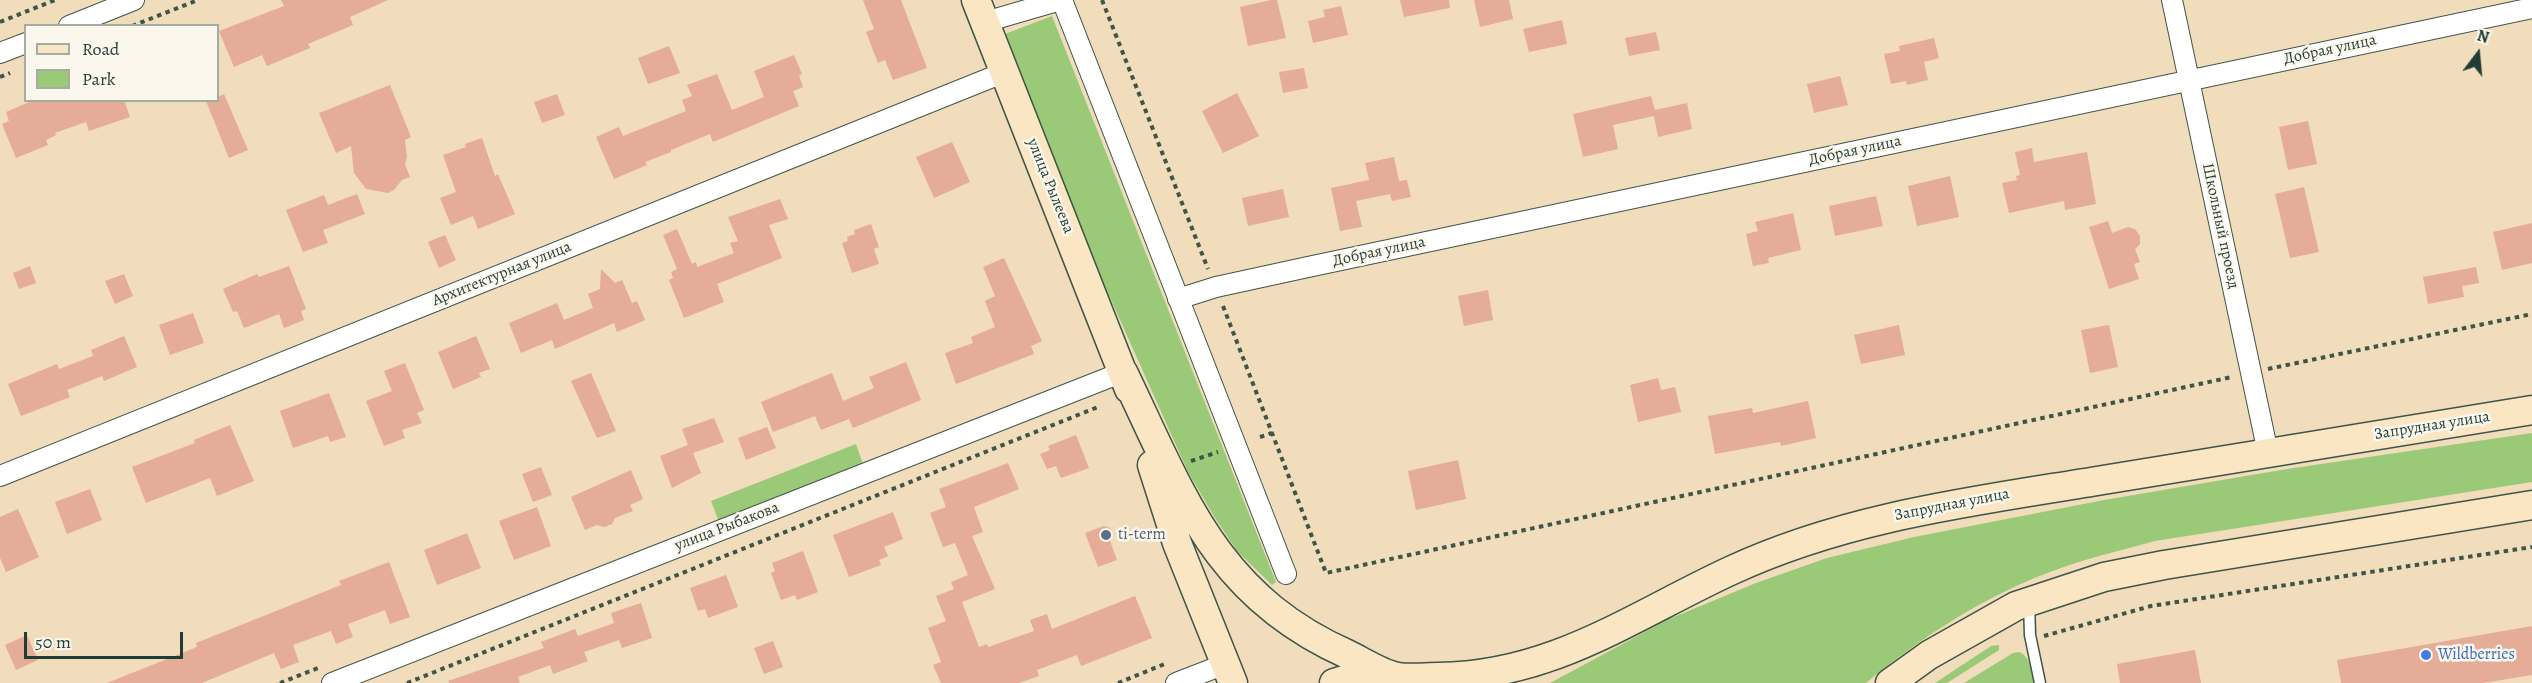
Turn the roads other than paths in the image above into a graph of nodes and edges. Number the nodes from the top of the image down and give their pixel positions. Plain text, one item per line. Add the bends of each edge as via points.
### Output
1 (134, 0) edge
2 (1062, 0) edge
3 (2172, 0) edge
4 (2532, 8) edge
5 (980, 11) edge
6 (74, 24) edge
7 (24, 44) edge
8 (0, 53) edge
9 (1005, 72) junction
10 (2189, 79) junction
11 (1178, 299) junction
12 (1124, 372) junction
13 (2532, 410) edge
14 (2268, 453) junction
15 (0, 476) edge
16 (2532, 505) edge
17 (1286, 574) dead end
18 (2029, 602) junction
19 (1229, 674) edge
20 (327, 675) edge
21 (1406, 680) edge
22 (1176, 683) edge
23 (1334, 683) edge
24 (1890, 683) edge
25 (2040, 683) edge

1 - 6 street
2 - 5 street
2 - 11 street
3 - 10 street, Школьный проезд
4 - 10 street, Добрая улица
5 - 9 main road, улица Рылеева
7 - 8 street
9 - 12 main road, улица Рылеева
9 - 15 street, Архитектурная улица
10 - 11 street, Добрая улица via 1216,287
10 - 14 street, Школьный проезд
11 - 17 street
12 - 19 main road, улица Рылеева via 1177,543
12 - 20 street, улица Рыбакова
12 - 21 main road, улица Рылеева via 1188,506 1210,542 1245,585 1290,623 1327,645
13 - 14 main road, Запрудная улица
14 - 21 main road, Запрудная улица via 1993,497 1868,522 1775,551 1542,661 1465,677
16 - 18 main road via 2144,568
18 - 24 main road via 1957,638
18 - 25 lane via 2030,635
19 - 22 street
21 - 23 main road, Запрудная улица via 1377,674

